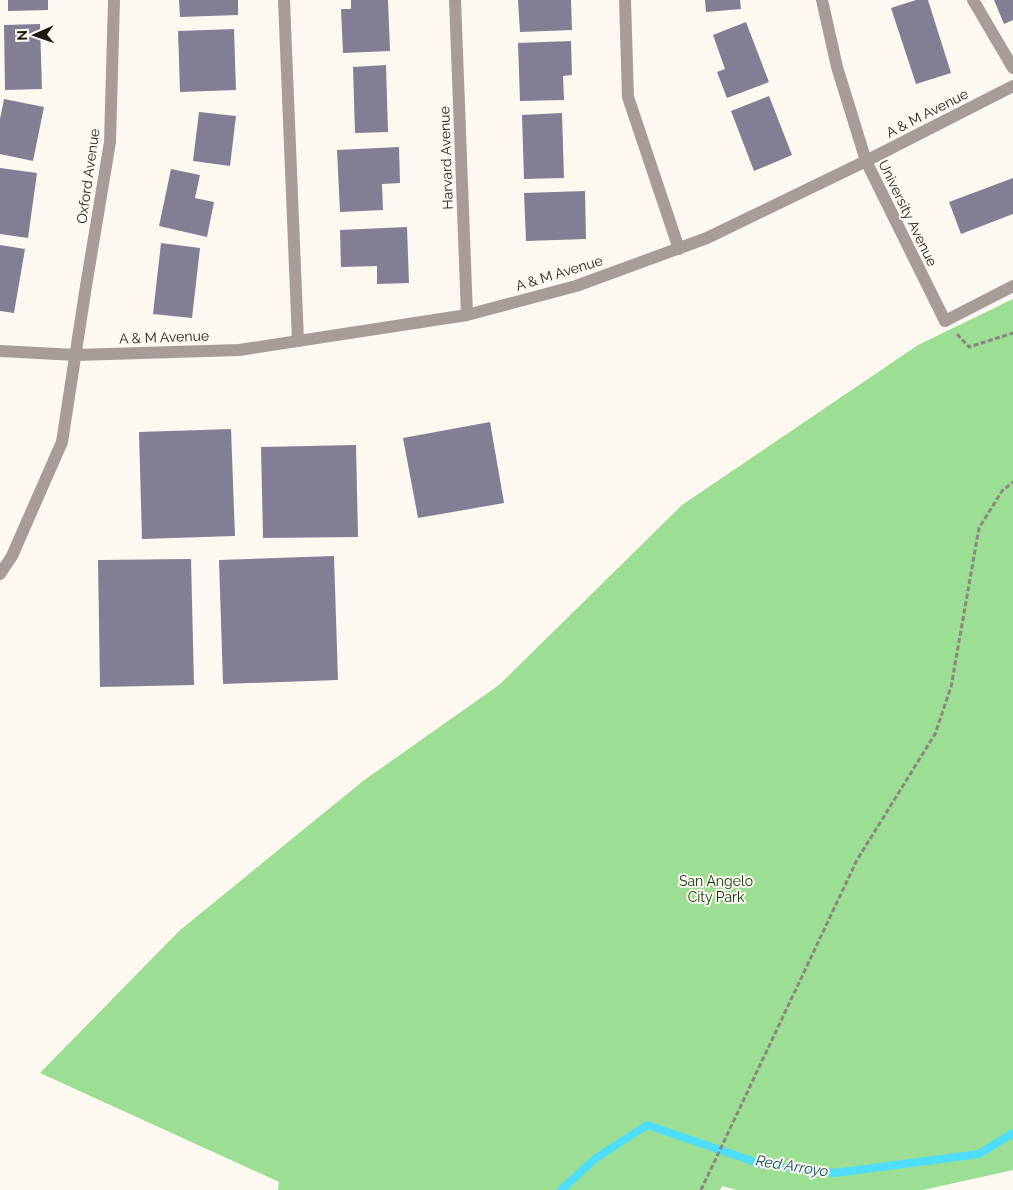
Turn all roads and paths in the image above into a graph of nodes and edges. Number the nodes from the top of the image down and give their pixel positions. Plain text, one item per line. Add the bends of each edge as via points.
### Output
1 (114, 0) edge
2 (284, 0) edge
3 (456, 0) edge
4 (625, 0) edge
5 (822, 0) edge
6 (973, 0) edge
7 (1013, 68) edge
8 (1013, 86) edge
9 (866, 161) junction
10 (679, 249) junction
11 (1013, 286) edge
12 (467, 315) junction
13 (944, 321) junction
14 (1013, 333) edge
15 (298, 341) junction
16 (0, 351) edge
17 (76, 355) junction
18 (1013, 482) edge
19 (0, 574) edge
20 (701, 1190) edge

1 - 17 street, Oxford Avenue via 110,142
2 - 15 street
3 - 12 street, Harvard Avenue
4 - 10 street via 628,97
5 - 9 street, University Avenue via 836,67
6 - 7 street
8 - 9 street, A & M Avenue
9 - 10 street, A & M Avenue
9 - 13 street, University Avenue
10 - 12 street, A & M Avenue via 576,286
11 - 13 street
12 - 15 street, A & M Avenue
13 - 14 path via 969,346
15 - 17 street, A & M Avenue via 239,350
16 - 17 street, A & M Avenue
17 - 19 street, Oxford Avenue via 62,442 12,556
18 - 20 path via 1002,491 980,528 951,687 935,734 857,860

